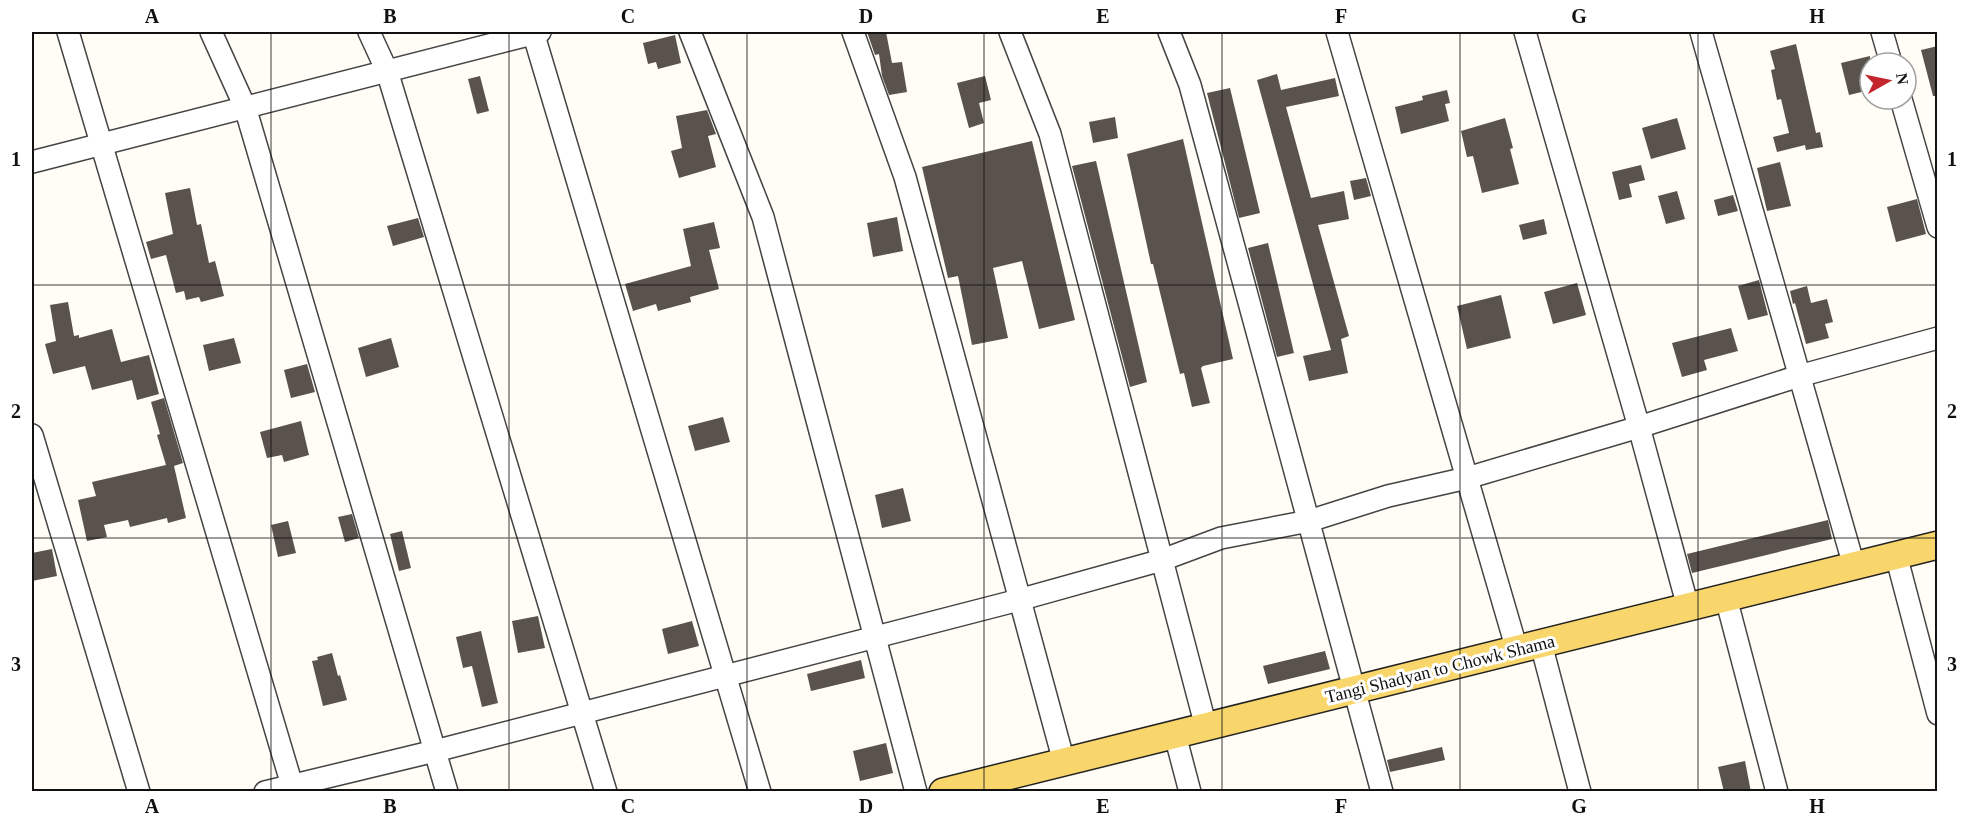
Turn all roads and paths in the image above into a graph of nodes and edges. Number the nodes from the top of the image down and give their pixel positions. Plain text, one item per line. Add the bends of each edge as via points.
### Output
1 (68, 32) edge
2 (211, 32) edge
3 (369, 32) edge
4 (536, 32) edge
5 (690, 32) edge
6 (853, 32) edge
7 (1010, 32) edge
8 (1169, 32) edge
9 (1337, 32) edge
10 (1525, 32) edge
11 (1701, 32) edge
12 (1882, 32) edge
13 (1888, 51) edge
14 (387, 71) junction
15 (245, 107) junction
16 (1904, 111) edge
17 (101, 144) junction
18 (32, 162) edge
19 (1938, 227) edge
20 (1938, 338) edge
21 (1800, 376) junction
22 (1639, 427) junction
23 (32, 435) edge
24 (1467, 478) junction
25 (1309, 521) junction
26 (1938, 545) edge
27 (1896, 555) junction
28 (1162, 560) junction
29 (1854, 566) junction
30 (1726, 598) junction
31 (1020, 599) junction
32 (1688, 607) junction
33 (875, 636) junction
34 (1529, 647) junction
35 (725, 675) junction
36 (1355, 690) junction
37 (582, 713) junction
38 (1938, 714) edge
39 (1206, 727) junction
40 (1175, 735) junction
41 (435, 751) junction
42 (1064, 762) junction
43 (994, 785) edge
44 (293, 788) edge
45 (139, 792) edge
46 (265, 792) edge
47 (447, 792) edge
48 (606, 792) edge
49 (760, 792) edge
50 (916, 792) edge
51 (942, 792) edge
52 (1190, 792) edge
53 (1382, 792) edge
54 (1580, 792) edge
55 (1777, 792) edge

1 - 17 street
2 - 15 street
3 - 14 street
4 - 14 street
4 - 35 street
5 - 33 street via 763,217
6 - 31 street via 905,177
7 - 28 street via 1050,134
8 - 25 street via 1190,85
9 - 24 street
10 - 22 street
11 - 21 street
12 - 13 street
14 - 15 street
14 - 37 street
15 - 17 street
15 - 41 street
16 - 19 street
17 - 18 street
17 - 44 street
20 - 21 street
21 - 22 street
21 - 29 street
22 - 24 street
22 - 32 street
23 - 45 street
24 - 25 street via 1388,496
24 - 34 street
25 - 28 street via 1221,538
25 - 36 street
26 - 27 main road, Tangi Shadyan to Chowk Shama
27 - 29 main road, Tangi Shadyan to Chowk Shama
27 - 38 street
28 - 31 street
28 - 39 street
29 - 30 main road, Tangi Shadyan to Chowk Shama
30 - 32 main road, Tangi Shadyan to Chowk Shama
30 - 55 street
31 - 33 street
31 - 42 street
32 - 34 main road, Tangi Shadyan to Chowk Shama
33 - 35 street
33 - 50 street
34 - 36 main road, Tangi Shadyan to Chowk Shama
34 - 54 street
35 - 37 street
35 - 49 street
36 - 39 main road, Tangi Shadyan to Chowk Shama
36 - 53 street
37 - 41 street
37 - 48 street
39 - 40 main road, Tangi Shadyan to Chowk Shama
40 - 42 main road, Tangi Shadyan to Chowk Shama
40 - 52 street
41 - 44 street
41 - 47 street
42 - 43 main road, Tangi Shadyan to Chowk Shama
43 - 51 main road, Tangi Shadyan to Chowk Shama
44 - 46 street

